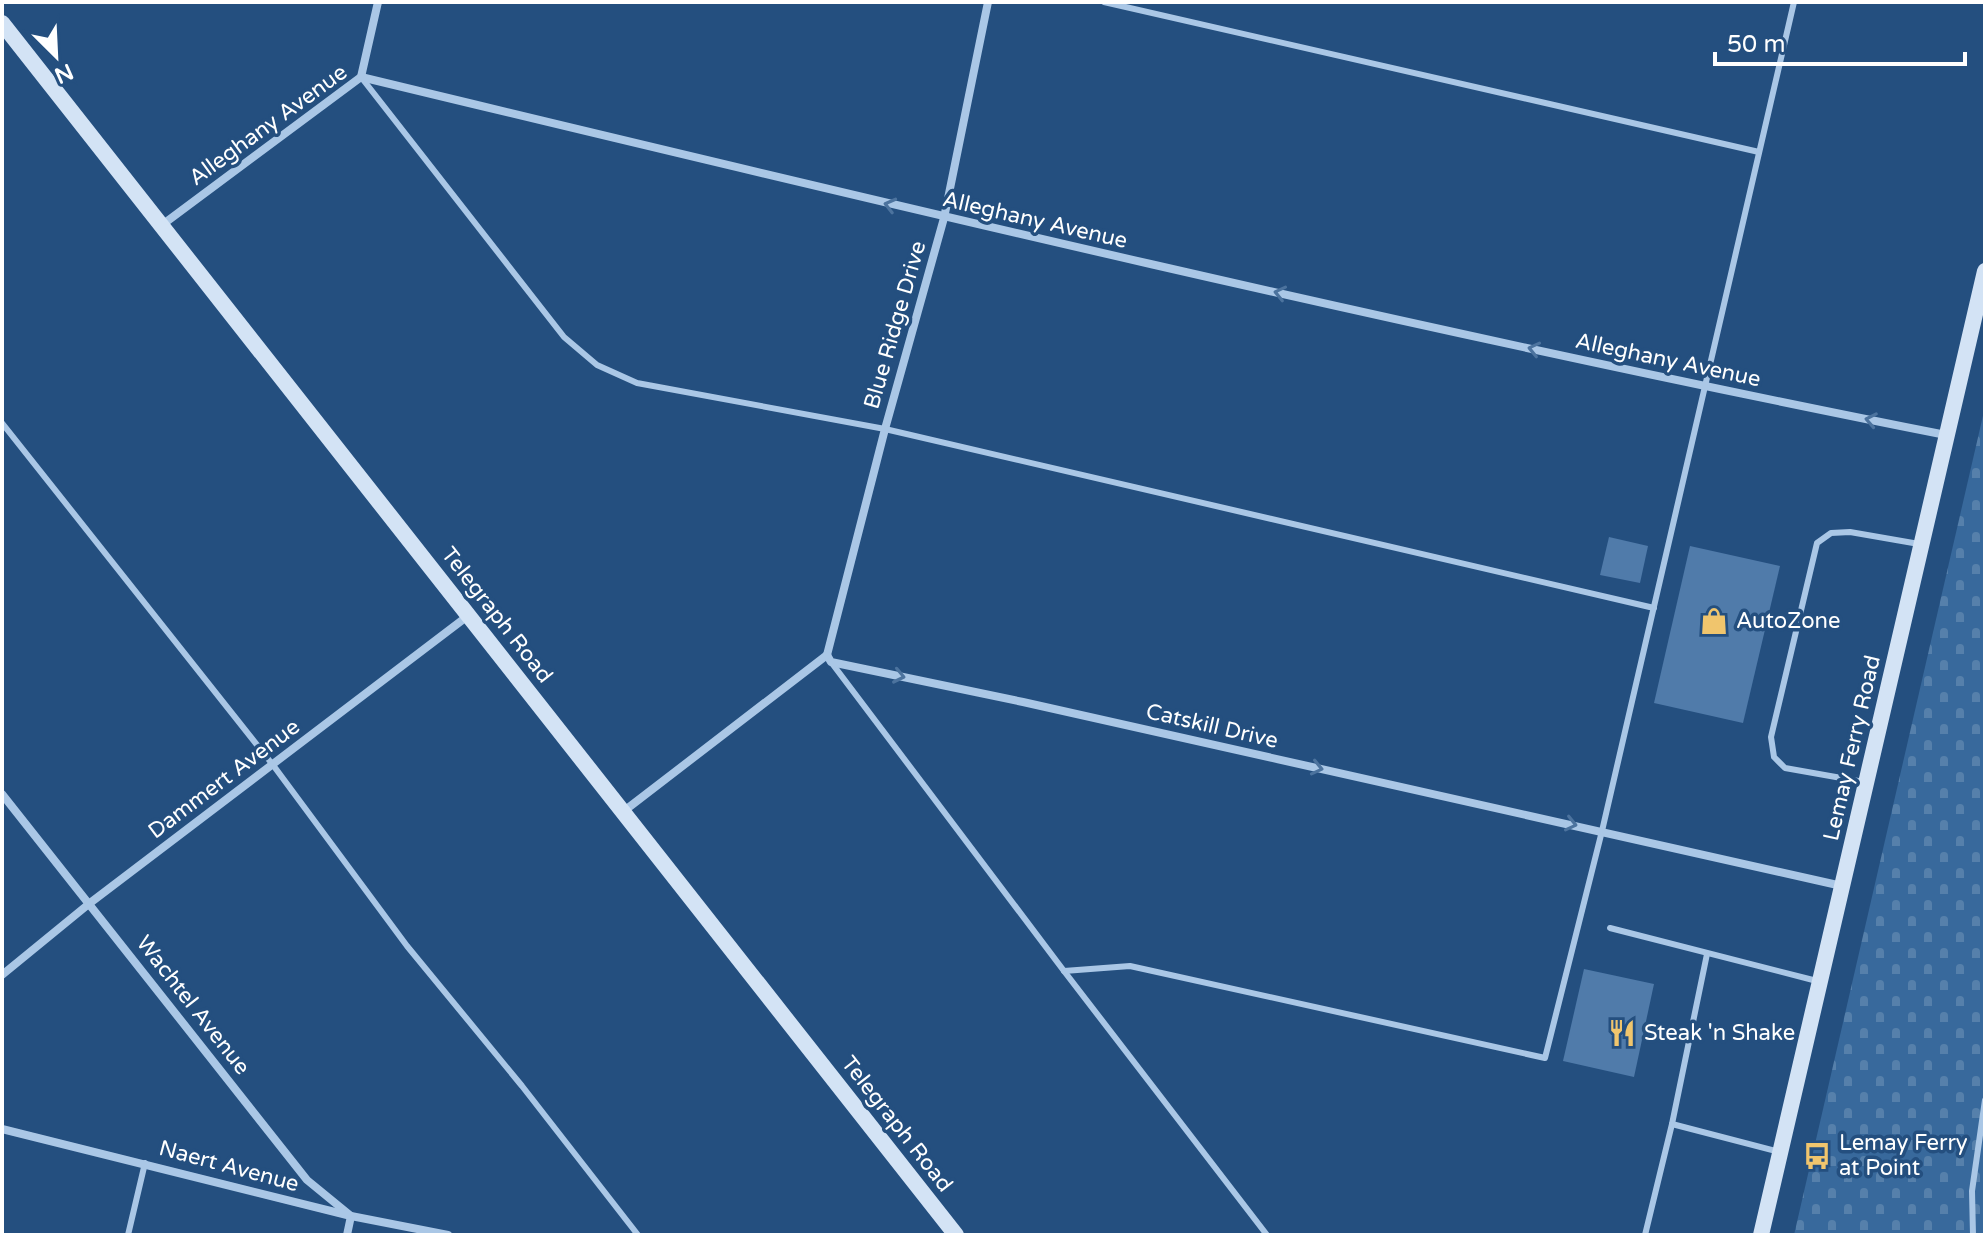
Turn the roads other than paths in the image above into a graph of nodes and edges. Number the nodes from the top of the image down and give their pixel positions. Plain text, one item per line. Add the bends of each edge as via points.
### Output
1 (378, 2) edge
2 (988, 2) edge
3 (1104, 2) edge
4 (1794, 2) edge
5 (2, 23) edge
6 (361, 77) junction
7 (1759, 152) junction
8 (944, 218) junction
9 (162, 225) junction
10 (1985, 271) edge
11 (1705, 387) junction
12 (2, 423) edge
13 (885, 429) junction
14 (1947, 436) junction
15 (1922, 544) junction
16 (1654, 608) junction
17 (469, 615) junction
18 (829, 658) junction
19 (273, 765) junction
20 (1866, 782) junction
21 (2, 794) edge
22 (624, 811) junction
23 (1602, 831) junction
24 (1842, 886) junction
25 (90, 903) junction
26 (1610, 928) dead end
27 (1707, 954) junction
28 (1064, 971) junction
29 (2, 975) edge
30 (1820, 982) junction
31 (1985, 1100) edge
32 (1672, 1124) junction
33 (2, 1129) edge
34 (1780, 1152) junction
35 (145, 1163) junction
36 (351, 1216) junction
37 (128, 1235) edge
38 (347, 1235) edge
39 (448, 1235) edge
40 (638, 1235) edge
41 (956, 1235) edge
42 (1267, 1235) edge
43 (1645, 1235) edge
44 (1761, 1235) edge
45 (1973, 1235) edge

1 - 6 street
2 - 8 street, Blue Ridge Drive
3 - 7 lane
4 - 7 lane
5 - 9 main road, Telegraph Road
8 -> 6 street, Alleghany Avenue
6 - 9 street, Alleghany Avenue
6 - 13 lane via 564,337 597,365 637,383
7 - 11 lane
11 -> 8 street, Alleghany Avenue
8 - 13 street, Blue Ridge Drive
9 - 17 main road, Telegraph Road
10 - 14 main road, Lemay Ferry Road
14 -> 11 street, Alleghany Avenue
11 - 16 lane
12 - 19 lane
13 - 16 lane
13 - 18 street, Blue Ridge Drive
14 - 15 main road, Lemay Ferry Road
15 - 20 main road, Lemay Ferry Road
15 - 20 lane via 1850,532 1831,533 1817,543 1771,737 1774,757 1785,768
16 - 23 lane
17 - 19 street, Dammert Avenue
17 - 22 main road, Telegraph Road
18 - 22 street
18 -> 23 street, Catskill Drive
18 - 28 lane
19 - 25 street, Dammert Avenue
19 - 40 lane via 407,946
20 - 24 main road, Lemay Ferry Road
21 - 25 street, Wachtel Avenue
22 - 41 main road, Telegraph Road
23 - 24 street, Catskill Drive
23 - 28 lane via 1545,1058 1130,966
24 - 30 main road, Lemay Ferry Road
25 - 29 street, Dammert Avenue
25 - 36 street, Wachtel Avenue via 307,1180
26 - 27 lane
27 - 30 lane
27 - 32 lane
28 - 42 lane
30 - 34 main road, Lemay Ferry Road
31 - 45 lane via 1972,1191
32 - 34 lane
32 - 43 lane
33 - 35 street, Naert Avenue
34 - 44 main road, Lemay Ferry Road
35 - 36 street, Naert Avenue
35 - 37 lane
36 - 38 street
36 - 39 street, Naert Avenue

